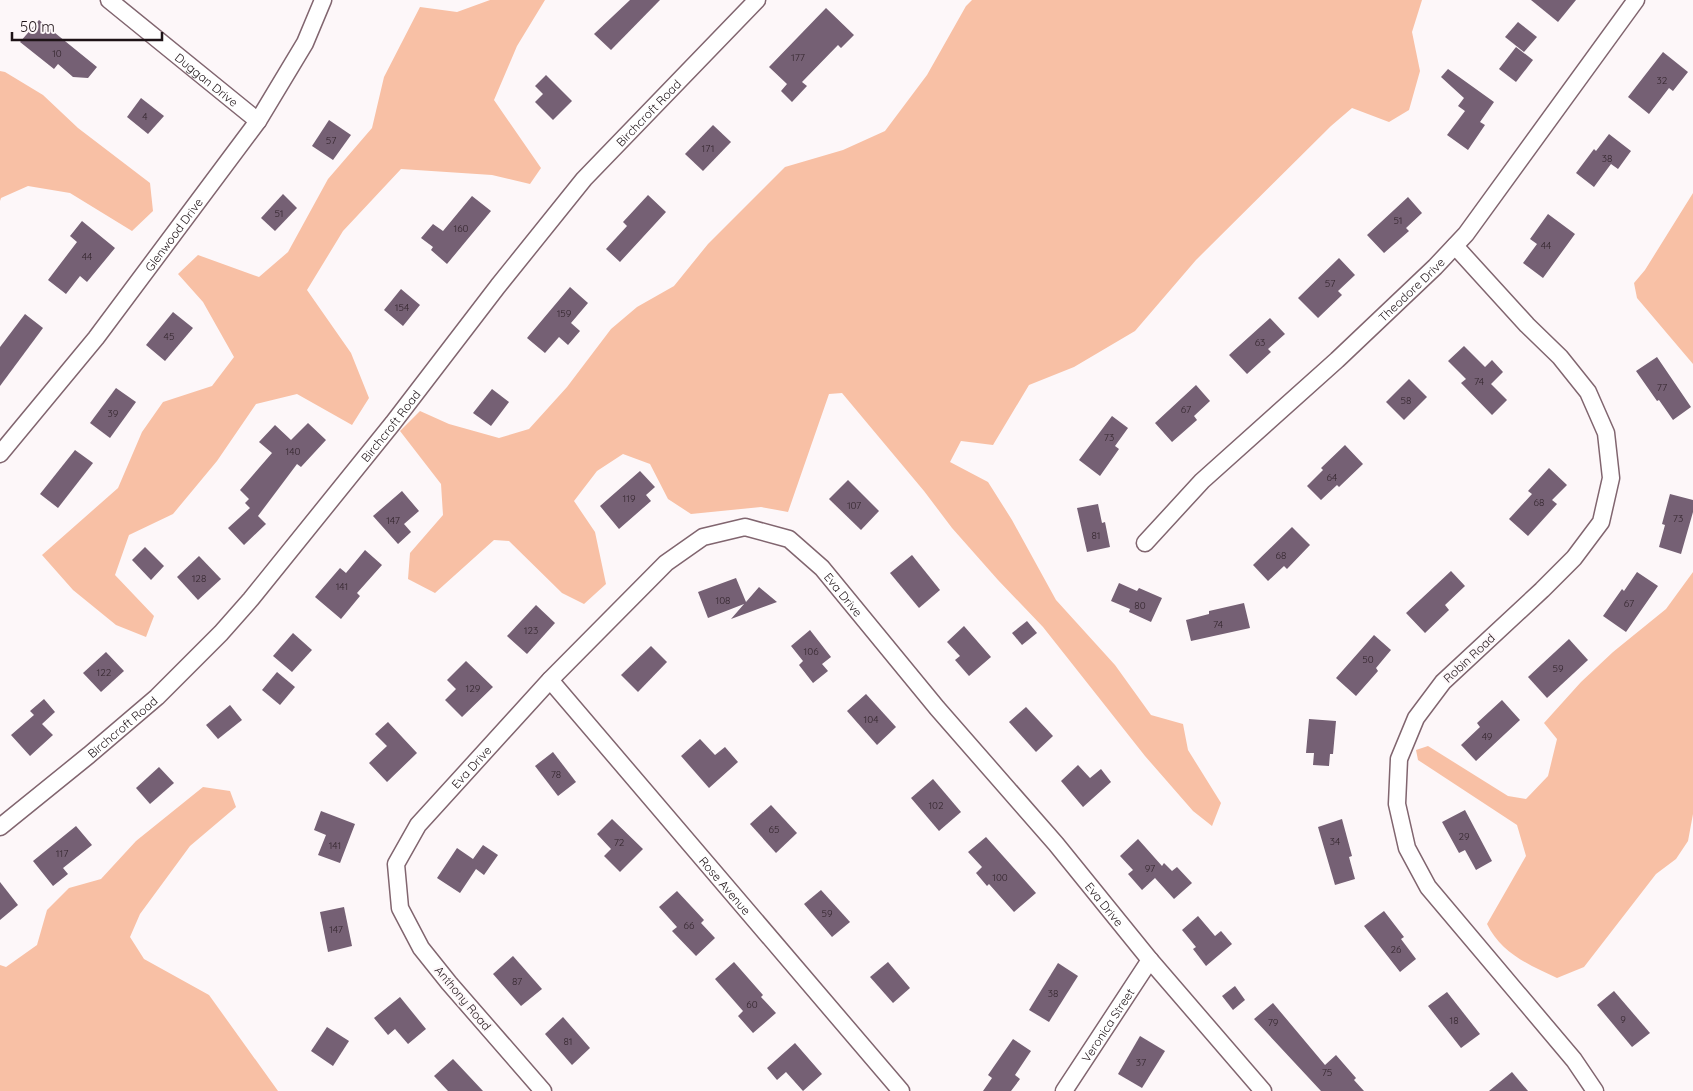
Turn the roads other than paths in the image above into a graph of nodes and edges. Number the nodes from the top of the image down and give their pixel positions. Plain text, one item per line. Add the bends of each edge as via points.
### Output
1 (109, 0) edge
2 (324, 0) edge
3 (757, 0) edge
4 (1636, 0) edge
5 (258, 121) junction
6 (1454, 246) junction
7 (2, 449) edge
8 (1145, 543) dead end
9 (550, 680) junction
10 (0, 827) edge
11 (399, 895) joint
12 (1150, 960) junction
13 (543, 1091) edge
14 (901, 1091) edge
15 (1064, 1091) edge
16 (1263, 1091) edge
17 (1595, 1091) edge

1 - 5 street, Duggan Drive
2 - 5 street, Glenwood Drive via 305,43
3 - 10 street, Birchcroft Road via 584,179 393,423 221,633 157,697
4 - 6 street, Theodore Drive via 1466,234
5 - 7 street, Glenwood Drive via 96,338
6 - 8 street, Theodore Drive via 1337,360 1202,481
6 - 17 street, Robin Road via 1560,357 1588,392 1606,433 1610,478 1601,522 1574,558 1443,682 1416,718 1399,759 1397,804 1407,848 1428,887 1574,1060
9 - 11 street, Eva Drive via 418,825 396,864
9 - 12 street, Eva Drive via 666,563 702,537 745,527 788,539 822,568
9 - 14 street, Rose Avenue
11 - 13 street, Anthony Road via 400,908 421,948
12 - 15 street, Veronica Street
12 - 16 street, Eva Drive

